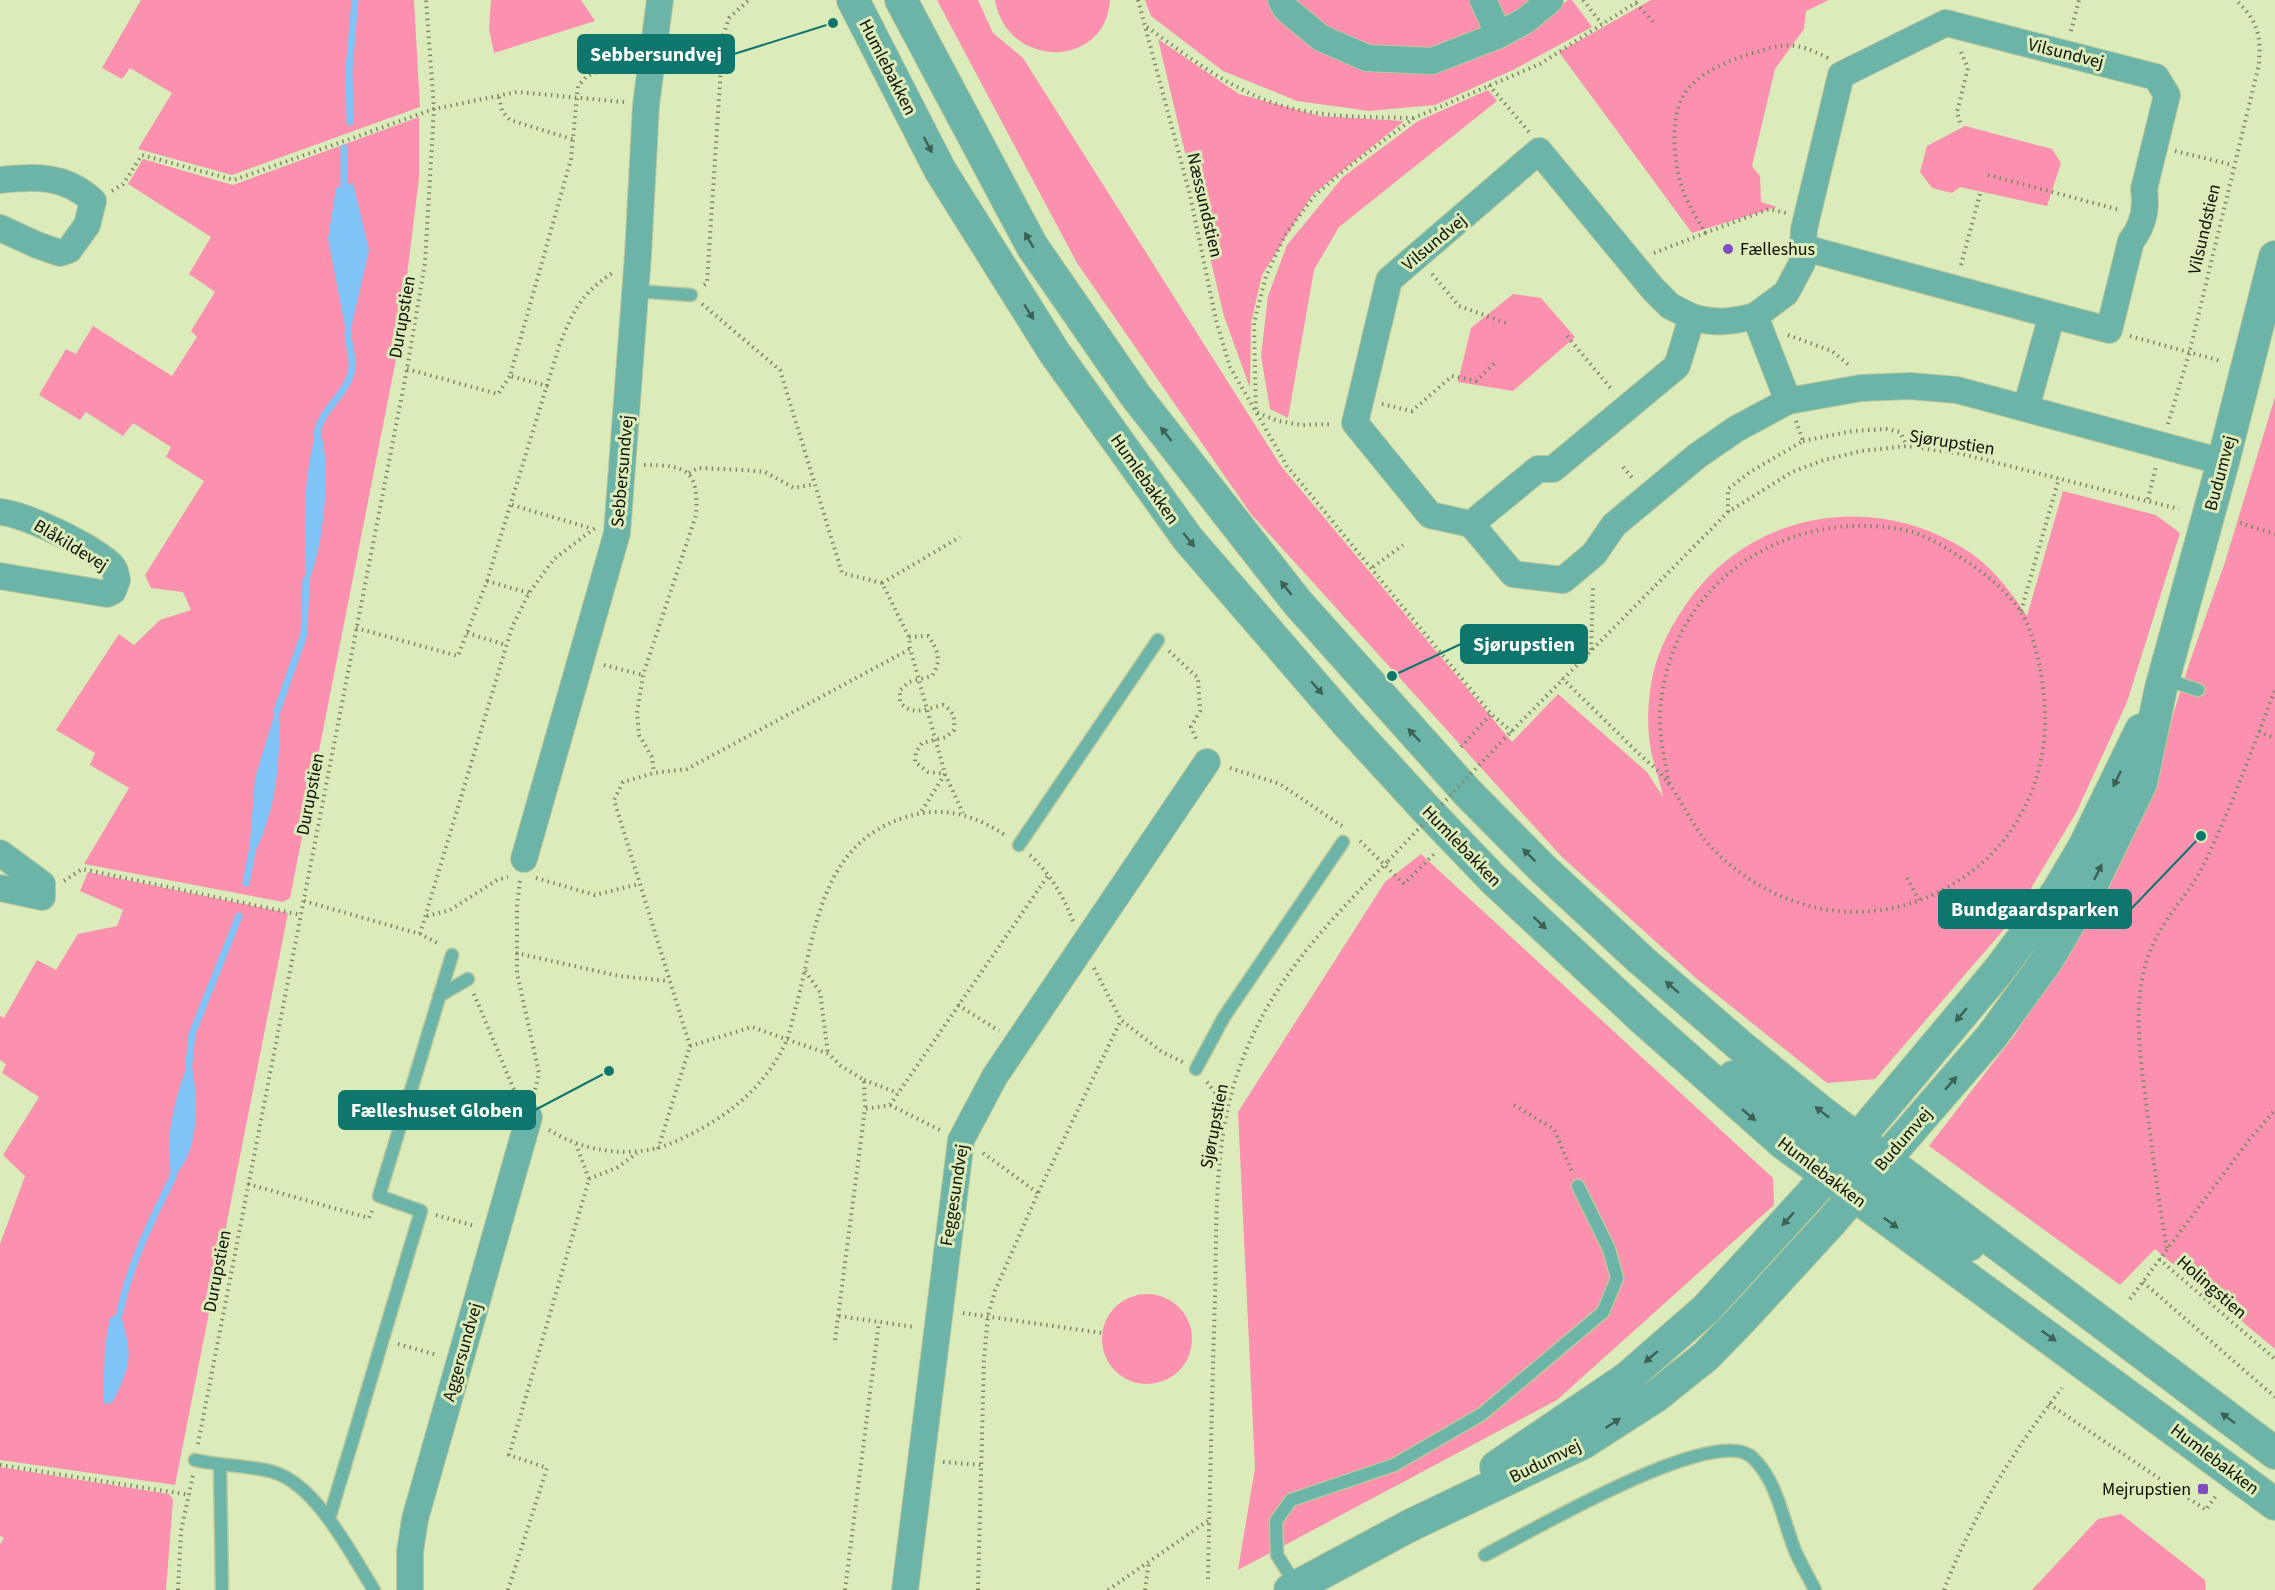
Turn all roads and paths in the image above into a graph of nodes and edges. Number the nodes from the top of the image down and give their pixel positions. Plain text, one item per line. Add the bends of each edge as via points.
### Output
1 (426, 0) edge
2 (660, 0) edge
3 (748, 0) edge
4 (853, 0) edge
5 (901, 0) edge
6 (1138, 0) edge
7 (1281, 0) edge
8 (1483, 0) edge
9 (1550, 0) edge
10 (1583, 0) edge
11 (2079, 0) edge
12 (2236, 0) edge
13 (1636, 3) dead end
14 (1654, 23) dead end
15 (1602, 24) dead end
16 (1147, 27) junction
17 (1965, 28) junction
18 (1499, 35) junction
19 (2066, 52) junction
20 (1841, 75) junction
21 (1489, 85) dead end
22 (499, 98) junction
23 (646, 105) junction
24 (434, 109) junction
25 (1414, 118) dead end
26 (1961, 126) dead end
27 (1528, 131) dead end
28 (2154, 146) junction
29 (2233, 165) junction
30 (1988, 175) dead end
31 (0, 180) edge
32 (1980, 194) dead end
33 (93, 201) junction
34 (2143, 216) junction
35 (1807, 218) junction
36 (0, 228) edge
37 (1705, 233) junction
38 (1801, 247) junction
39 (638, 255) junction
40 (1418, 256) junction
41 (2275, 257) edge
42 (1632, 262) junction
43 (1955, 289) junction
44 (636, 291) junction
45 (691, 295) junction
46 (1763, 311) junction
47 (2052, 315) junction
48 (1692, 317) junction
49 (1506, 323) dead end
50 (2109, 330) junction
51 (1567, 336) dead end
52 (2189, 354) junction
53 (2221, 361) dead end
54 (1495, 363) dead end
55 (407, 369) junction
56 (510, 376) junction
57 (548, 386) junction
58 (1861, 388) junction
59 (1788, 401) junction
60 (1626, 408) junction
61 (2026, 408) junction
62 (1358, 411) junction
63 (1803, 441) junction
64 (2162, 444) junction
65 (1907, 446) junction
66 (2223, 462) junction
67 (623, 465) junction
68 (689, 472) junction
69 (2059, 478) junction
70 (815, 484) junction
71 (2148, 500) junction
72 (512, 505) junction
73 (2180, 509) dead end
74 (0, 512) edge
75 (1728, 512) junction
76 (2240, 523) dead end
77 (1471, 524) junction
78 (590, 529) junction
79 (617, 533) junction
80 (2275, 534) edge
81 (960, 537) dead end
82 (1403, 545) dead end
83 (1594, 554) junction
84 (1373, 567) dead end
85 (0, 576) edge
86 (487, 581) junction
87 (882, 583) junction
88 (529, 593) junction
89 (2021, 612) junction
90 (356, 628) junction
91 (467, 633) junction
92 (909, 637) junction
93 (1158, 640) joint
94 (507, 645) junction
95 (910, 648) junction
96 (1591, 651) junction
97 (596, 663) dead end
98 (644, 675) junction
99 (1562, 678) junction
100 (920, 681) junction
101 (2162, 684) junction
102 (2198, 690) dead end
103 (2275, 690) edge
104 (928, 709) junction
105 (1491, 714) dead end
106 (1191, 727) dead end
107 (2259, 731) junction
108 (936, 740) junction
109 (2275, 740) edge
110 (1461, 747) dead end
111 (1207, 762) dead end
112 (654, 773) junction
113 (1249, 773) dead end
114 (945, 774) junction
115 (1669, 783) junction
116 (921, 812) junction
117 (963, 813) junction
118 (1347, 837) joint
119 (1019, 845) junction
120 (1365, 846) dead end
121 (0, 853) edge
122 (1434, 854) dead end
123 (1384, 865) junction
124 (523, 866) junction
125 (1049, 874) junction
126 (1907, 878) dead end
127 (639, 884) junction
128 (0, 888) edge
129 (42, 897) junction
130 (1919, 900) junction
131 (303, 901) junction
132 (301, 915) junction
133 (426, 917) junction
134 (420, 934) junction
135 (1083, 947) junction
136 (516, 953) junction
137 (453, 955) joint
138 (805, 971) junction
139 (468, 979) joint
140 (668, 981) junction
141 (440, 996) junction
142 (958, 1005) junction
143 (1121, 1020) junction
144 (988, 1024) dead end
145 (786, 1041) junction
146 (690, 1046) junction
147 (829, 1054) junction
148 (1196, 1069) junction
149 (864, 1080) junction
150 (898, 1093) junction
151 (890, 1105) junction
152 (1515, 1105) dead end
153 (865, 1109) junction
154 (1228, 1110) junction
155 (2275, 1110) edge
156 (529, 1117) junction
157 (960, 1143) junction
158 (576, 1144) junction
159 (658, 1150) junction
160 (638, 1152) junction
161 (1843, 1157) junction
162 (589, 1179) junction
163 (1869, 1179) junction
164 (248, 1184) junction
165 (1578, 1186) joint
166 (1038, 1193) junction
167 (379, 1196) junction
168 (444, 1217) dead end
169 (466, 1224) dead end
170 (2167, 1248) junction
171 (2159, 1259) junction
172 (2143, 1282) junction
173 (2130, 1299) dead end
174 (955, 1312) dead end
175 (839, 1316) junction
176 (988, 1316) junction
177 (879, 1322) junction
178 (935, 1330) junction
179 (1102, 1333) dead end
180 (835, 1340) dead end
181 (396, 1343) dead end
182 (425, 1352) dead end
183 (2275, 1359) edge
184 (2062, 1388) dead end
185 (2275, 1397) edge
186 (2049, 1404) junction
187 (2275, 1453) edge
188 (195, 1460) junction
189 (937, 1462) dead end
190 (0, 1465) edge
191 (220, 1466) junction
192 (981, 1466) junction
193 (2219, 1491) dead end
194 (190, 1495) junction
195 (2275, 1504) edge
196 (329, 1519) junction
197 (1209, 1520) junction
198 (1411, 1525) junction
199 (1485, 1555) dead end
200 (1149, 1561) junction
201 (1208, 1579) dead end
202 (1293, 1588) edge
203 (1109, 1589) edge
204 (178, 1590) edge
205 (222, 1590) edge
206 (374, 1590) edge
207 (410, 1590) edge
208 (508, 1590) edge
209 (844, 1590) edge
210 (905, 1590) edge
211 (978, 1590) edge
212 (1119, 1590) edge
213 (1145, 1590) edge
214 (1815, 1590) edge
215 (1944, 1590) edge

1 - 24 path, Durupstien
2 - 23 street, Sebbersundvej
3 - 45 path via 729,18 723,36 707,283
4 -> 161 street, Humlebakken via 940,170 1054,352 1188,539 1346,722 1494,880 1599,978
161 -> 5 street, Humlebakken via 1744,1049 1641,960 1467,792 1297,602 1135,395 1032,246
6 - 16 path, Næssundstien
7 - 18 street via 1286,9 1321,38 1368,58 1432,61
8 - 18 street
9 - 18 street
10 - 15 path
11 - 19 path
12 - 29 path, Vilsundstien via 2252,16 2260,39 2259,64
13 - 14 path
16 - 25 path via 1204,69 1246,92 1298,110 1351,117
16 - 62 path, Næssundstien via 1230,367 1256,412 1278,421 1302,425
17 - 19 street, Vilsundvej
17 - 20 street, Vilsundvej via 1946,22
17 - 26 path via 1960,50 1968,68 1957,112
19 - 28 street, Vilsundvej via 2156,77 2167,95
20 - 35 street
20 - 37 path via 1830,59 1804,46 1774,47 1738,57 1704,75 1682,97 1676,120 1682,188
21 - 27 path
22 - 23 path via 517,92
22 - 24 path
22 - 56 path via 502,111 510,120 575,140
23 - 39 street, Sebbersundvej
24 - 33 path via 234,180 142,155 123,184
24 - 55 path, Durupstien via 425,263
28 - 29 path
28 - 34 street, Vilsundvej via 2144,189
29 - 52 path, Vilsundstien
30 - 34 path
31 - 33 street via 38,176 55,179 84,192
32 - 43 path
33 - 36 street via 87,225 69,250 60,253
34 - 50 street, Vilsundvej via 2132,241
35 - 37 path via 1769,208
35 - 38 street
37 - 42 path
38 - 43 street
38 - 46 street via 1802,263 1796,278 1786,293
39 - 44 street, Sebbersundvej
39 - 57 path via 591,286 573,310
40 - 42 street, Vilsundvej via 1539,152
40 - 49 path via 1459,306
40 - 62 street, Vilsundvej via 1389,280
41 - 66 street, Budumvej
42 - 48 street, Vilsundvej via 1670,306
43 - 47 street
44 - 45 lane
44 - 67 street, Sebbersundvej
45 - 70 path via 780,370
46 - 48 street, Vilsundvej via 1729,323
46 - 58 path via 1789,336 1838,355 1852,369
46 - 59 street
47 - 50 street
47 - 61 street
48 - 60 street via 1677,366
50 - 52 path
51 - 60 path
52 - 53 path
52 - 64 path, Vilsundstien
54 - 62 path via 1476,381 1452,376 1412,411
55 - 56 path via 498,394
55 - 90 path, Durupstien
56 - 57 path
57 - 72 path
58 - 59 street
58 - 61 street via 1910,386 1957,390
59 - 63 path
59 - 83 street via 1697,456 1614,525
60 - 77 street via 1553,469 1538,469
61 - 64 street
62 - 77 street via 1430,515
63 - 65 path via 1886,429 1900,432
63 - 75 path via 1728,489
64 - 66 street
64 - 71 path, Vilsundstien
65 - 69 path, Sjørupstien via 1962,454
65 - 75 path, Sjørupstien via 1824,460 1792,472
66 - 101 street, Budumvej
67 - 68 path via 671,466
67 - 79 street, Sebbersundvej
68 - 70 path via 698,468 746,470 765,472 794,488
68 - 98 path via 696,483 696,515
69 - 71 path, Sjørupstien
69 - 89 path
70 - 87 path via 842,573
71 - 73 path, Sjørupstien
72 - 78 path
72 - 86 path
74 - 85 street, Blåkildevej via 51,528 109,563 117,580 113,591 107,594
75 - 96 path, Sjørupstien
76 - 80 path
77 - 83 street via 1513,574 1563,580
78 - 79 path
78 - 88 path via 554,559
79 - 124 street, Sebbersundvej
81 - 87 path
82 - 84 path
83 - 96 path
86 - 88 path
86 - 91 path
87 - 92 path
88 - 94 path
89 - 115 path via 1990,577 1949,550 1907,530 1836,527 1795,535 1743,559 1704,597 1674,649 1663,686 1660,717
89 - 130 path via 2042,678 2047,722 2042,766 2009,832 1986,860 1952,887
90 - 91 path via 458,656
90 - 131 path, Durupstien
91 - 94 path
92 - 95 path
92 - 100 path via 928,636 938,651 938,667 932,676
93 - 106 path via 1198,678 1200,711
93 - 119 lane
94 - 133 path
95 - 100 path
95 - 112 path via 687,769
96 - 99 path, Sjørupstien
97 - 98 path
98 - 112 path via 637,713 639,735 652,757
99 - 115 path
99 - 123 path, Sjørupstien, bridge
100 - 104 path
100 - 104 path via 909,682 900,690 900,702 908,710
101 - 102 lane
101 -> 161 street, Budumvej via 2085,845 2058,891 1999,970
163 -> 101 street, Budumvej via 1992,1036 2047,960 2092,884 2141,783
103 - 107 path
104 - 108 path
104 - 108 path via 943,705 955,717 954,730
105 - 110 path
107 - 109 path
107 - 170 path via 2202,869 2166,917 2146,960 2139,1013 2140,1049
108 - 114 path
108 - 114 path via 922,743 915,762 928,772
111 - 135 street, Feggesundvej
112 - 127 path via 623,782 614,800
113 - 118 path via 1280,784
114 - 116 path
114 - 117 path
115 - 130 path via 1709,846 1747,879 1790,902 1832,911 1875,912
116 - 117 path
116 - 138 path via 884,824 844,857 828,887
117 - 119 path
118 - 148 lane via 1224,1017
119 - 125 path
120 - 123 path
121 - 129 street via 42,884
122 - 123 path via 1404,884
123 - 154 path, Sjørupstien via 1329,920 1277,989 1239,1069
124 - 127 path via 595,895
124 - 133 path via 456,906
124 - 136 path
125 - 135 path via 1063,896
125 - 142 path
126 - 130 path
127 - 140 path
128 - 129 street
129 - 132 path via 82,869
131 - 132 path, Durupstien
131 - 134 path
132 - 164 path, Durupstien
133 - 134 path
134 - 137 path
135 - 143 path
135 - 157 street, Feggesundvej via 995,1076
136 - 140 path via 619,976
136 - 156 path via 539,1073
137 - 141 lane
138 - 145 path
138 - 147 path via 820,992
139 - 141 lane
139 - 156 path via 511,1088
140 - 146 path
141 - 167 lane
142 - 144 path
142 - 150 path
143 - 148 path via 1162,1052
143 - 166 path
145 - 146 path via 752,1027
145 - 147 path
145 - 159 path via 770,1070 726,1115
146 - 159 path
147 - 149 path
148 - 154 path
149 - 150 path
149 - 153 path
150 - 151 path
151 - 153 path
151 - 157 path
152 - 165 path via 1554,1129
153 - 175 path
154 - 197 path, Sjørupstien via 1218,1177
155 - 170 path
156 - 158 path
156 - 207 street, Aggersundvej via 415,1519
157 - 166 path via 987,1154
157 - 178 street, Feggesundvej
158 - 160 path
158 - 162 path
159 - 160 path
160 - 162 path via 618,1167
161 - 163 street, Humlebakken
161 - 163 street, Humlebakken
161 -> 198 street, Budumvej via 1706,1309 1627,1378
162 - 208 path via 508,1455 547,1468
187 -> 163 street, Humlebakken via 2126,1341
163 -> 195 street, Humlebakken via 2081,1359
198 -> 163 street, Budumvej via 1583,1443 1656,1396 1706,1356
164 - 167 path via 369,1218
164 - 188 path, Durupstien
165 - 202 lane, Budumvej via 1610,1249 1617,1278 1603,1312 1482,1414 1394,1465 1291,1500 1276,1521 1277,1555
166 - 176 path
167 - 196 lane via 422,1211
168 - 169 path
170 - 171 path
171 - 172 path
171 - 183 path, Holingstien
172 - 173 path
172 - 185 path
174 - 176 path
175 - 177 path
175 - 180 path
176 - 179 path
176 - 192 path
177 - 178 path
177 - 209 path
178 - 210 street, Feggesundvej
181 - 182 path
184 - 186 path
186 - 193 path via 2206,1510
186 - 215 path via 1979,1513
188 - 191 lane
188 - 194 path, Durupstien
189 - 192 path
190 - 194 path
191 - 196 lane via 273,1472 294,1482
191 - 205 lane
192 - 211 path
194 - 204 path, Durupstien via 182,1531
196 - 206 lane
197 - 200 path
197 - 201 path, Sjørupstien
198 - 202 street, Budumvej
199 - 214 lane via 1634,1478 1689,1457 1728,1449 1751,1455 1767,1474 1796,1553
200 - 203 path
200 - 213 path
203 - 212 path

